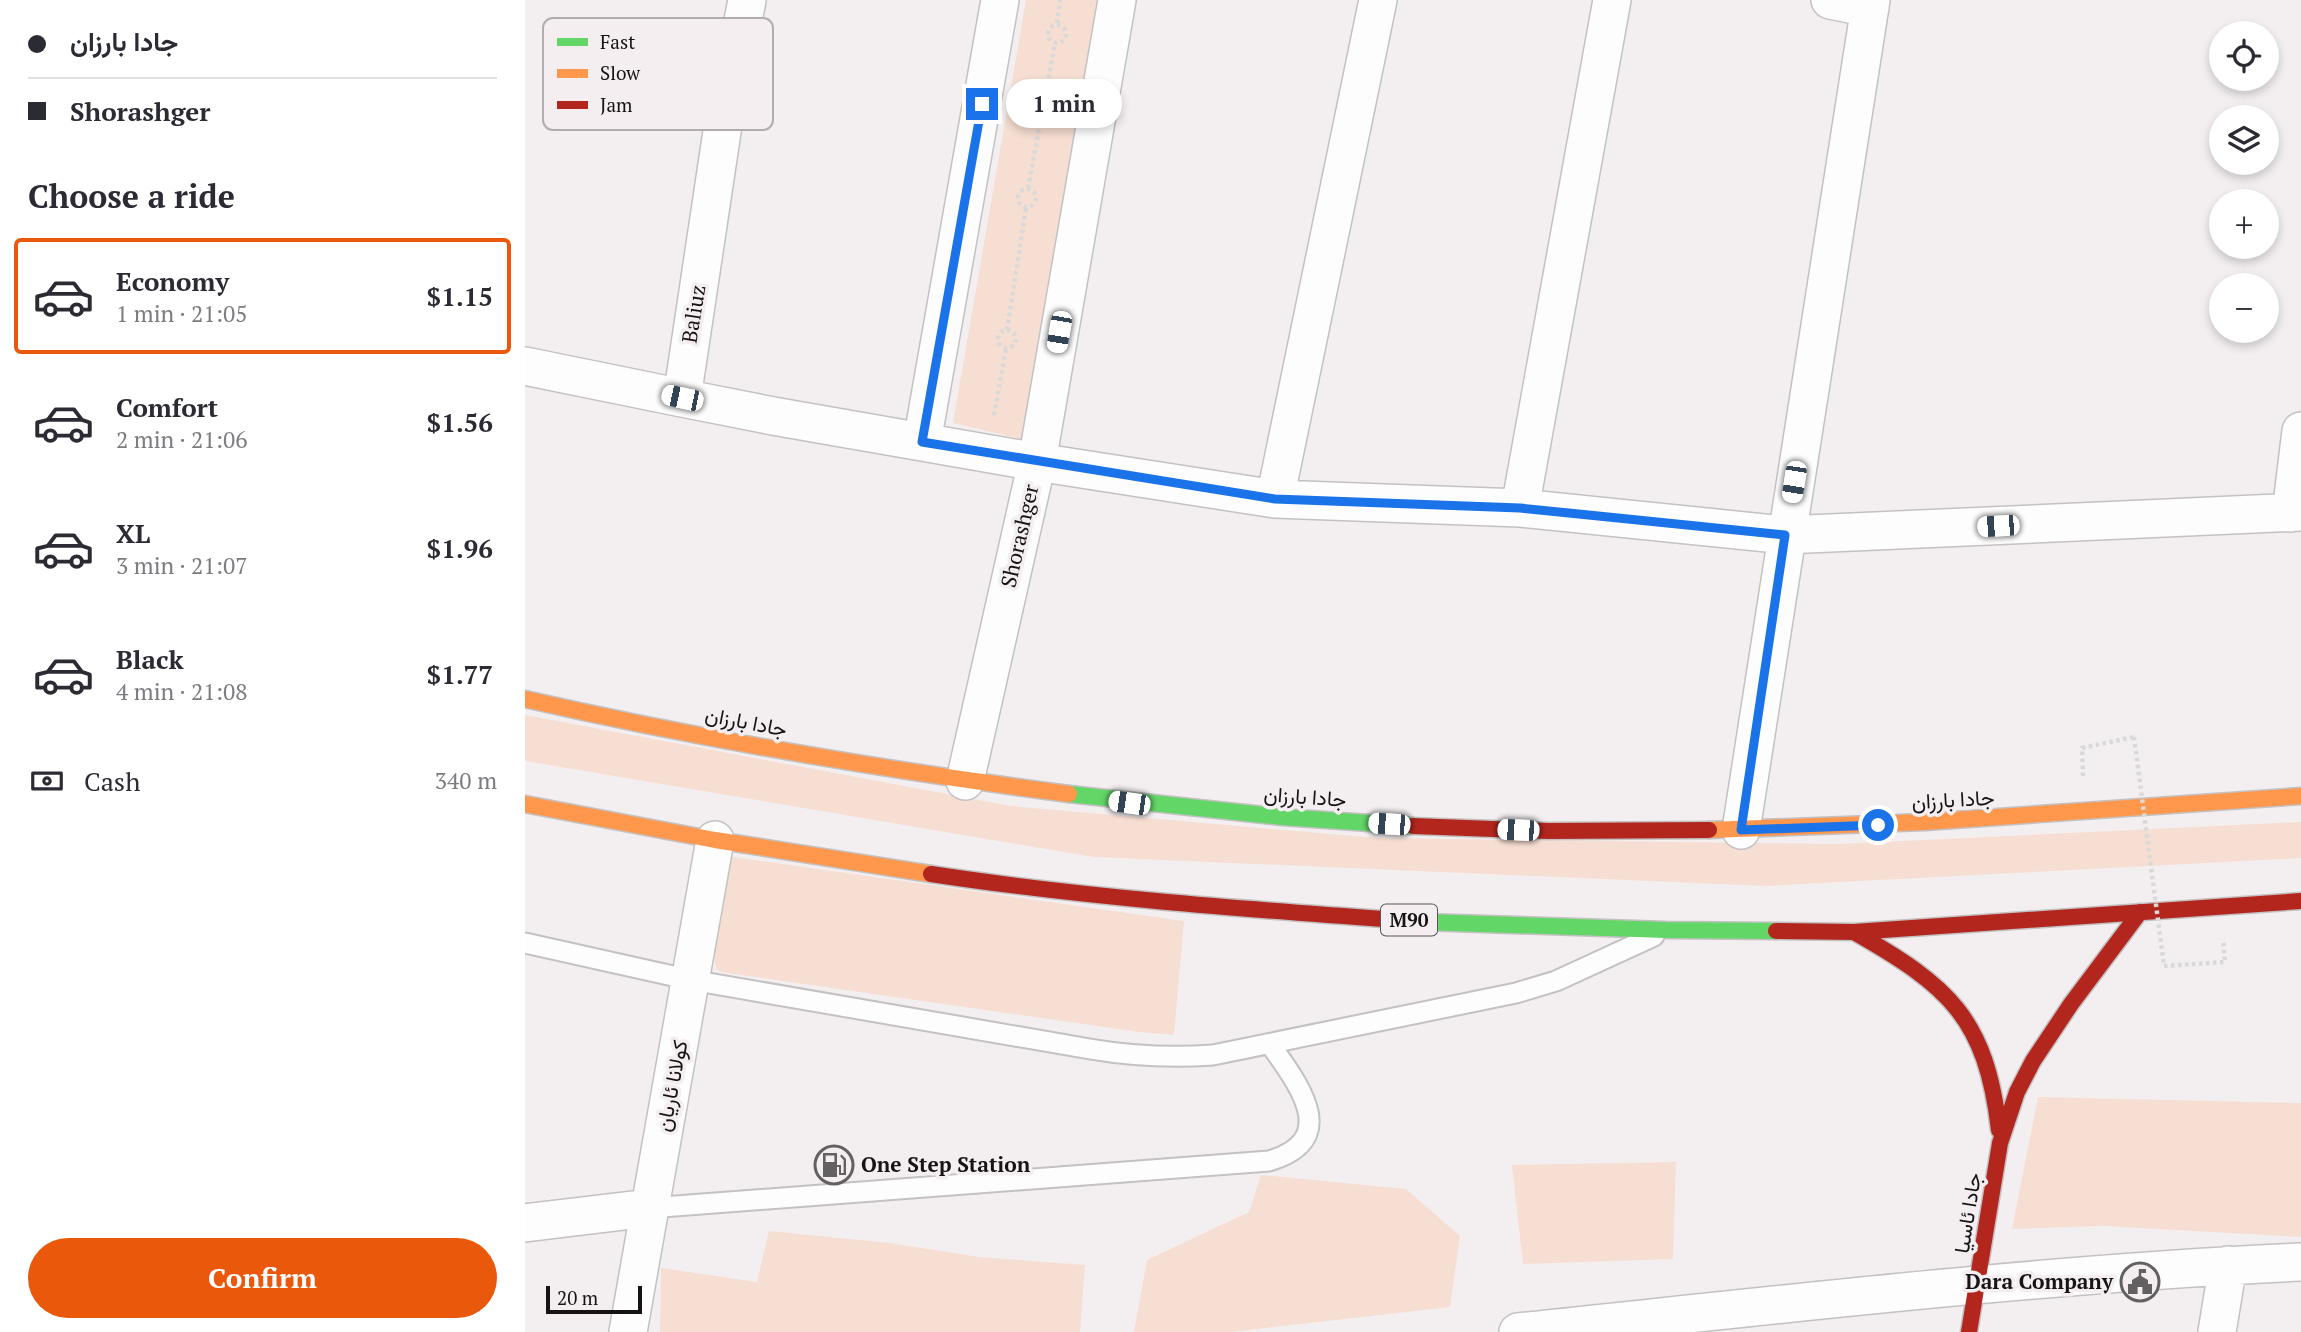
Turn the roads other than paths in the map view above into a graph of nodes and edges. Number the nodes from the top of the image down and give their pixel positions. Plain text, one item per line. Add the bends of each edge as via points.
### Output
1 (747, 0) edge
2 (1000, 0) edge
3 (1117, 0) edge
4 (1378, 0) edge
5 (1612, 0) edge
6 (1830, 0) edge
7 (1870, 4) edge
8 (744, 18) edge
9 (722, 130) edge
10 (525, 366) edge
11 (682, 398) junction
12 (2301, 431) edge
13 (922, 442) junction
14 (1037, 462) junction
15 (1275, 499) junction
16 (1520, 508) junction
17 (2296, 512) edge
18 (1785, 535) junction
19 (525, 699) edge
20 (965, 781) junction
21 (2301, 796) edge
22 (525, 804) edge
23 (1741, 830) junction
24 (715, 840) junction
25 (2301, 901) edge
26 (2140, 912) junction
27 (1665, 930) junction
28 (1854, 932) junction
29 (525, 943) edge
30 (691, 980) junction
31 (1270, 1044) junction
32 (2000, 1143) junction
33 (649, 1208) junction
34 (525, 1223) edge
35 (2301, 1262) edge
36 (2228, 1265) junction
37 (1977, 1286) junction
38 (1702, 1322) edge
39 (628, 1332) edge
40 (1518, 1332) edge
41 (1969, 1332) edge
42 (2217, 1332) edge

1 - 8 street, Baliuz
2 - 13 street
3 - 14 street, Shorashger
4 - 15 street
5 - 16 street
6 - 7 street
7 - 18 street
9 - 11 street, Baliuz
10 - 11 street
11 - 13 street
12 - 17 street
13 - 14 street
14 - 15 street
14 - 20 street, Shorashger
15 - 16 street
16 - 18 street
17 - 18 street
18 - 23 street
19 - 20 main road, جادا بارزان
20 - 23 main road, جادا بارزان via 1157,806 1415,826
21 - 23 main road, جادا بارزان via 1970,821
22 - 24 main road, M90
24 - 27 main road, M90 via 1030,889 1181,905 1430,922
24 - 30 street, كولانا ئاريان
25 - 26 main road, M90
26 - 28 main road, M90
26 - 32 main road via 2033,1061
27 - 28 main road, M90
27 - 31 lane via 1594,965 1516,993
28 - 32 main road via 1919,970 1960,1009 1993,1081
29 - 30 lane
30 - 31 lane via 1120,1054 1192,1056
30 - 33 street, كولانا ئاريان
31 - 33 lane via 1304,1095 1310,1118 1297,1147 1269,1161
32 - 37 main road, جادا ئاسيا
33 - 34 street
33 - 39 street, كولانا ئاريان
35 - 36 street
36 - 37 street
36 - 42 street
37 - 38 street
37 - 41 main road, جادا ئاسيا
38 - 40 street

